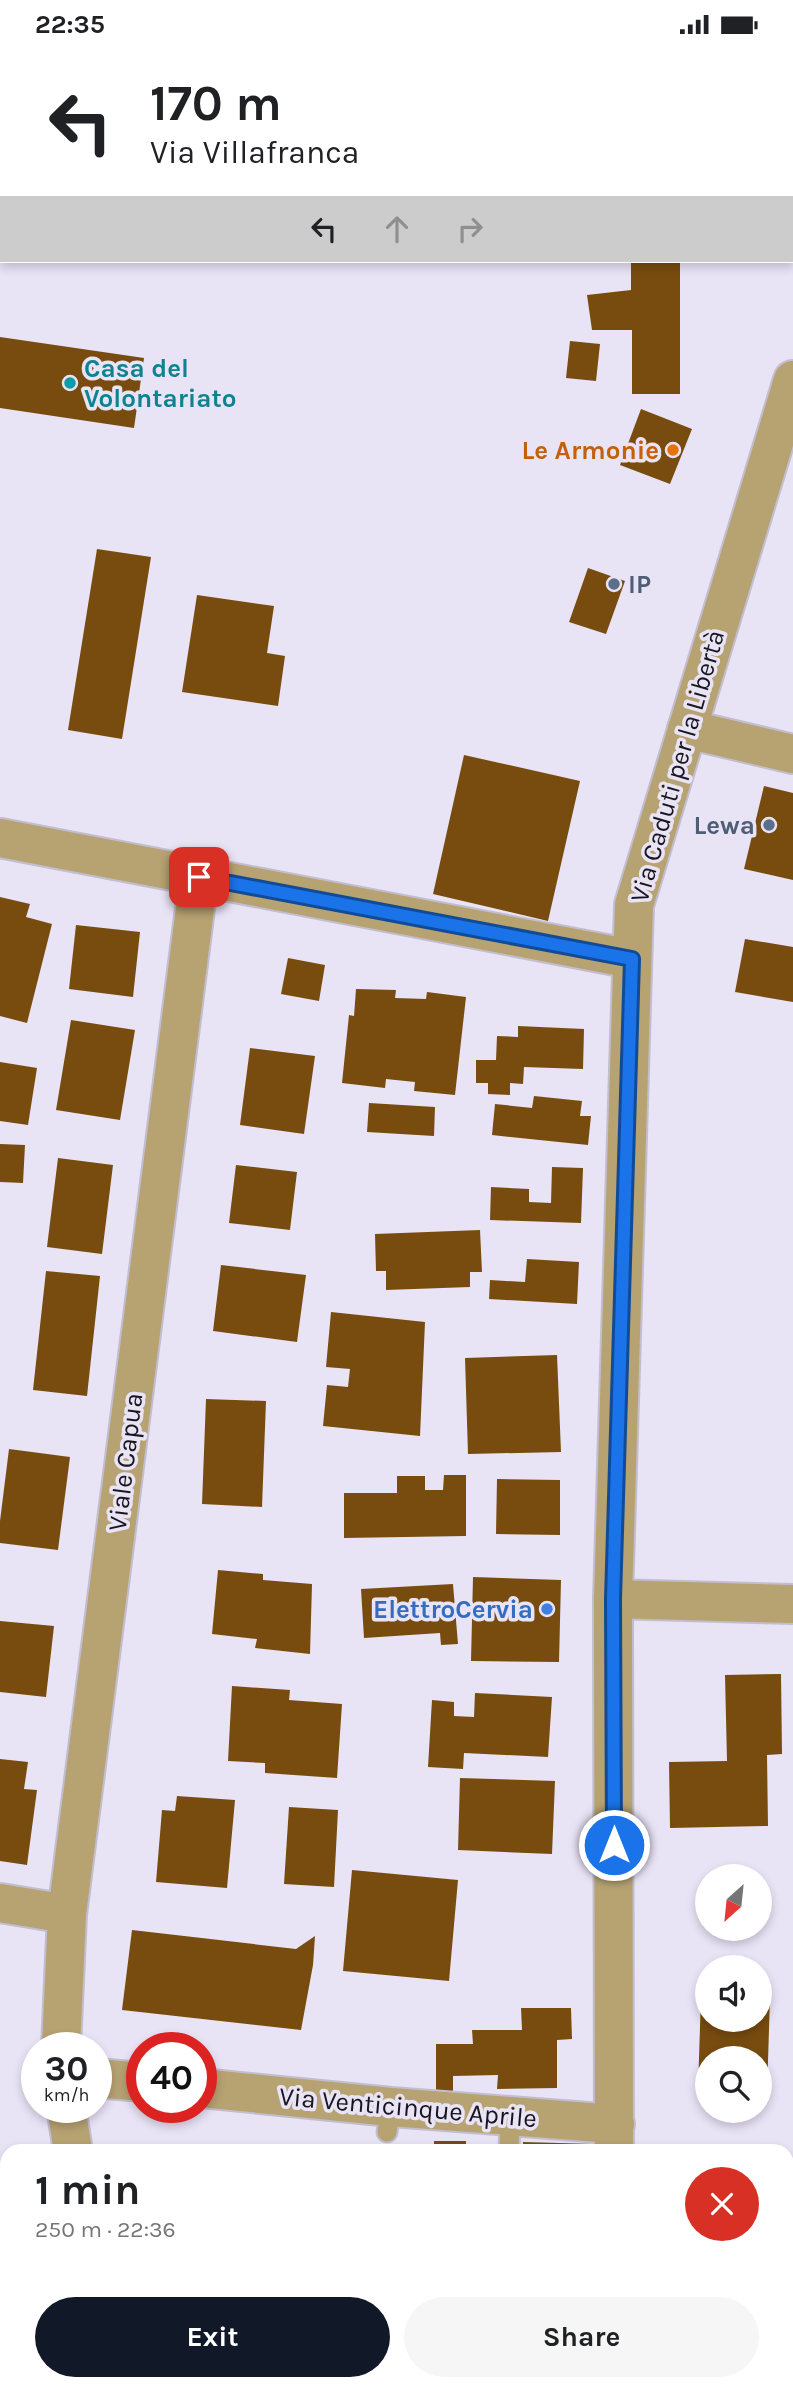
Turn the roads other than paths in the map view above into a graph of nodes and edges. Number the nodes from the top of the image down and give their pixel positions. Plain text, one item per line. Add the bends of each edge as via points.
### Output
1 (791, 391) edge
2 (687, 729) junction
3 (793, 754) edge
4 (0, 838) edge
5 (199, 877) junction
6 (632, 959) junction
7 (613, 1599) junction
8 (793, 1604) edge
9 (0, 1903) edge
10 (67, 1914) junction
11 (62, 2032) edge
12 (217, 2091) edge
13 (68, 2123) edge
14 (510, 2133) edge
15 (615, 2138) edge
16 (72, 2144) edge

1 - 2 street, Via Caduti per la Libertà
2 - 3 street
2 - 6 street, Via Caduti per la Libertà via 634,905
4 - 5 street
5 - 6 street
5 - 10 street, Viale Capua
6 - 7 street, Via Caduti per la Libertà
7 - 8 street
7 - 15 street, Via Caduti per la Libertà
9 - 10 street
10 - 11 street, Viale Capua
12 - 14 street, Via Venticinque Aprile via 389,2120
13 - 16 street
14 - 15 street, Via Venticinque Aprile

